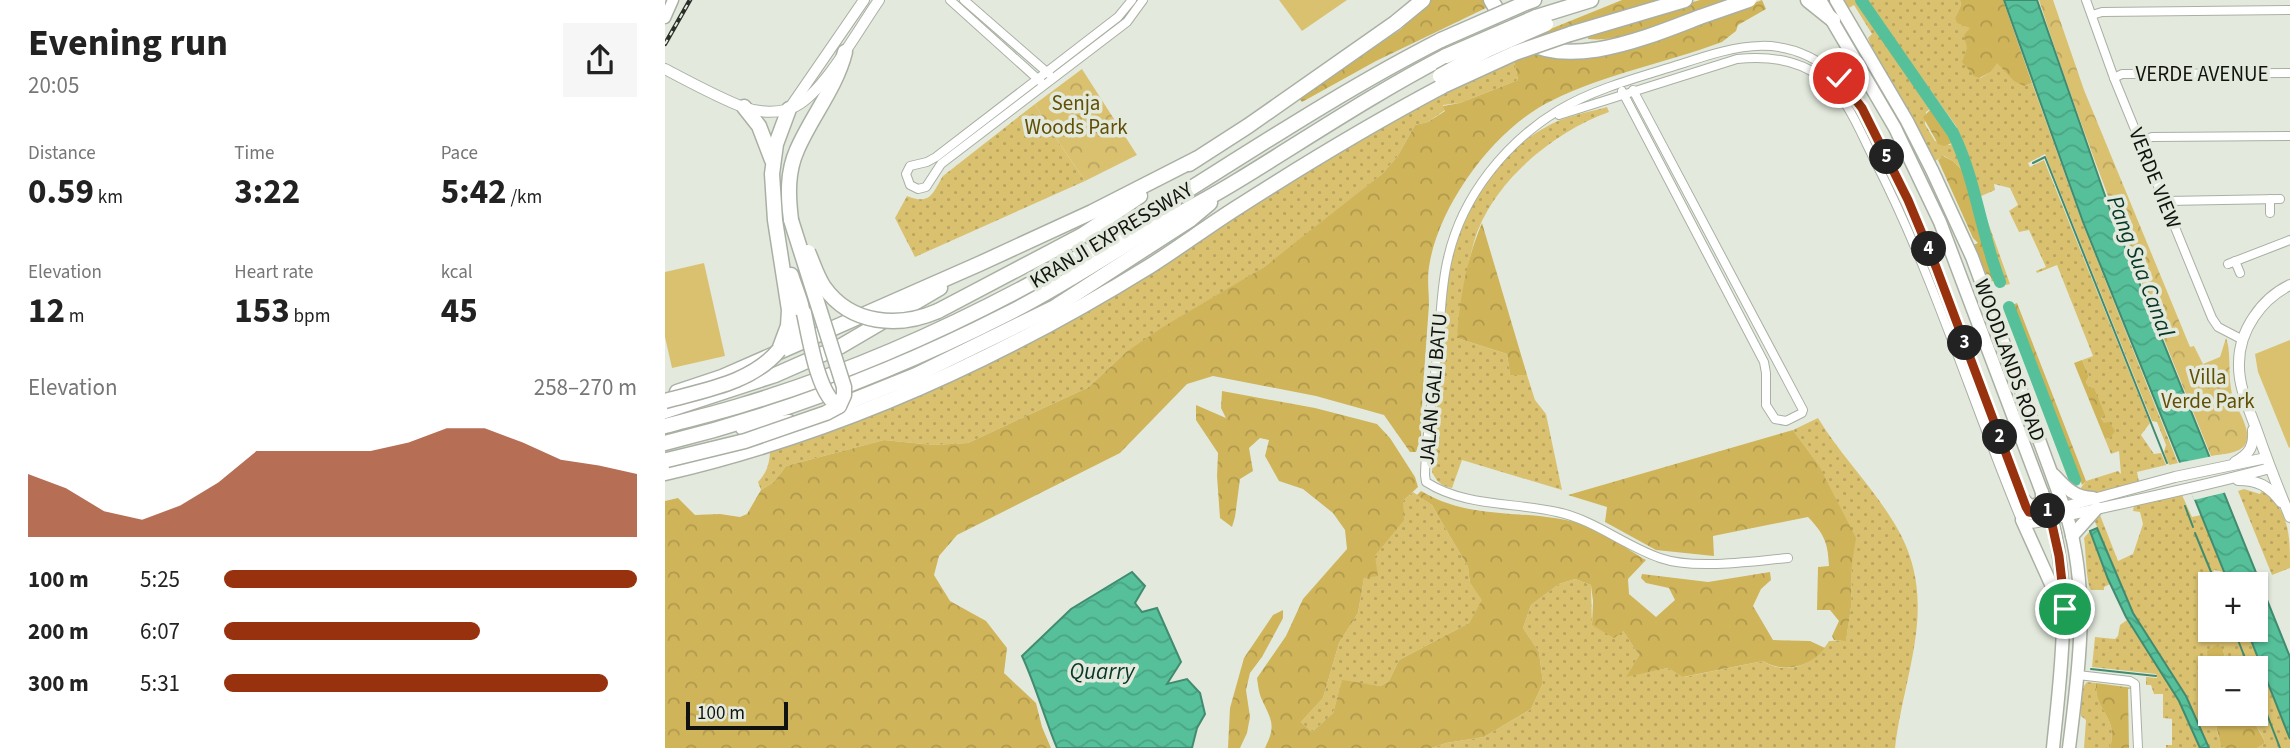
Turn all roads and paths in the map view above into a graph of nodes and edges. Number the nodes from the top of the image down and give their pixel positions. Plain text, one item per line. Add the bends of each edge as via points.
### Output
1 (673, 0) edge
2 (864, 0) edge
3 (879, 0) edge
4 (950, 0) edge
5 (964, 0) edge
6 (1132, 0) edge
7 (1143, 0) edge
8 (1491, 0) edge
9 (1591, 0) edge
10 (1685, 0) edge
11 (1749, 0) edge
12 (1808, 0) edge
13 (1820, 0) edge
14 (1836, 0) edge
15 (2086, 0) edge
16 (1421, 2) edge
17 (1529, 2) edge
18 (2290, 10) edge
19 (2092, 15) junction
20 (665, 18) edge
21 (1833, 20) junction
22 (1541, 21) junction
23 (845, 52) junction
24 (666, 70) edge
25 (2290, 73) edge
26 (1050, 75) junction
27 (2114, 78) junction
28 (1441, 81) junction
29 (1041, 82) junction
30 (1624, 83) junction
31 (1634, 93) junction
32 (1624, 96) junction
33 (744, 107) junction
34 (789, 109) junction
35 (1543, 121) junction
36 (2290, 136) edge
37 (2140, 141) junction
38 (1196, 159) junction
39 (772, 161) junction
40 (923, 163) junction
41 (1223, 166) junction
42 (932, 176) junction
43 (1235, 182) junction
44 (2270, 199) junction
45 (2280, 199) dead end
46 (2165, 201) junction
47 (2270, 213) dead end
48 (791, 220) junction
49 (1084, 234) junction
50 (778, 237) junction
51 (2290, 240) edge
52 (979, 264) junction
53 (2240, 274) dead end
54 (2290, 285) edge
55 (804, 313) junction
56 (2243, 340) junction
57 (779, 350) junction
58 (665, 395) edge
59 (665, 401) edge
60 (839, 406) junction
61 (860, 413) junction
62 (2252, 418) junction
63 (666, 422) edge
64 (710, 432) junction
65 (665, 443) edge
66 (2268, 463) junction
67 (666, 465) edge
68 (2221, 468) junction
69 (2050, 469) junction
70 (2225, 481) junction
71 (2042, 491) junction
72 (2024, 500) junction
73 (2095, 503) junction
74 (2065, 511) junction
75 (2050, 515) junction
76 (2289, 515) edge
77 (2022, 520) junction
78 (2083, 522) junction
79 (2073, 536) junction
80 (2077, 556) junction
81 (1788, 558) dead end
82 (2063, 645) junction
83 (2078, 675) junction
84 (2053, 748) edge
85 (2069, 748) edge
86 (2138, 748) edge

1 - 20 main road
2 - 34 street
3 - 23 street
4 - 29 street
5 - 26 street
6 - 26 street via 1118,18
7 - 26 street via 1127,22
8 - 11 highway, bridge via 1519,37 1539,47 1565,51 1617,46
9 - 22 highway
10 - 28 highway, bridge via 1570,34
12 - 21 highway
13 - 21 main road, WOODLANDS ROAD
14 - 69 main road, WOODLANDS ROAD via 1938,181 1972,257
15 - 19 street, VERDE VIEW
16 - 38 highway
17 - 41 highway, KRANJI EXPRESSWAY, bridge via 1389,67
18 - 19 street
19 - 27 street, VERDE VIEW
21 - 71 main road, WOODLANDS ROAD via 1895,128 1940,222
22 - 28 highway, bridge
22 - 43 highway, bridge via 1446,57 1371,96
23 - 34 street via 814,93
23 - 48 highway via 796,152 789,191
24 - 33 street
25 - 27 street, VERDE AVENUE
26 - 29 street
27 - 37 street, VERDE VIEW
28 - 61 highway via 1151,265 1055,320 986,358
29 - 40 street
29 - 42 street
30 - 31 street
30 - 32 street
30 - 35 street, JALAN GALI BATU via 1581,99
30 - 72 street, JALAN GALI BATU via 1717,52 1762,45 1799,52 1839,78 1862,108 1908,200
31 - 32 street, JALAN GALI BATU
31 - 32 street via 1803,410 1786,421 1775,419 1766,405 1764,362
31 - 77 street, JALAN GALI BATU via 1753,57 1794,63 1831,86 1851,114 1897,205
32 - 35 street, JALAN GALI BATU
33 - 34 street
33 - 39 highway via 759,126
34 - 39 highway
35 - 81 street, JALAN GALI BATU via 1490,172 1461,220 1448,255 1426,482 1462,498 1588,521 1662,559 1715,564
36 - 37 street via 2152,137
37 - 46 street, VERDE VIEW
38 - 49 highway
38 - 52 highway
39 - 50 highway
40 - 42 street
40 - 42 street via 908,170 910,186 926,187
41 - 49 highway
41 - 63 highway, KRANJI EXPRESSWAY via 1070,261 965,317 790,390
43 - 60 highway via 1191,219 1055,307 916,375
43 - 64 highway via 1006,315 857,380
44 - 45 street
44 - 46 street
44 - 47 street
46 - 56 street, VERDE VIEW via 2211,318
48 - 49 highway, bridge via 824,287 841,304 889,323 921,318
48 - 60 highway, bridge via 844,387
50 - 55 highway
50 - 57 highway via 789,310
51 - 53 street via 2231,262
52 - 58 highway via 722,377
52 - 63 highway via 841,346 716,396
54 - 56 street via 2258,310
55 - 57 highway, bridge via 801,327
55 - 60 highway, bridge via 825,391
56 - 62 street via 2240,380
57 - 59 highway, bridge via 752,373
60 - 67 highway, bridge
61 - 64 highway
61 - 67 highway via 760,447
62 - 66 street
62 - 68 street via 2250,450
64 - 65 highway
66 - 68 street
66 - 70 street
66 - 76 street
68 - 73 street
69 - 73 main road via 2071,492
69 - 74 main road, WOODLANDS ROAD
70 - 73 street
70 - 76 street via 2263,485
71 - 72 main road via 2039,505
71 - 75 main road, WOODLANDS ROAD
72 - 75 street via 2029,512
73 - 74 street
73 - 78 main road
74 - 75 street
74 - 79 main road, WOODLANDS ROAD
75 - 77 street via 2031,524
75 - 82 main road, WOODLANDS ROAD via 2064,586
77 - 82 main road via 2055,593
78 - 79 main road
78 - 80 main road
79 - 80 main road, WOODLANDS ROAD
80 - 83 main road, WOODLANDS ROAD via 2082,594
82 - 84 main road, WOODLANDS ROAD
83 - 85 main road, WOODLANDS ROAD
83 - 86 street via 2135,684

